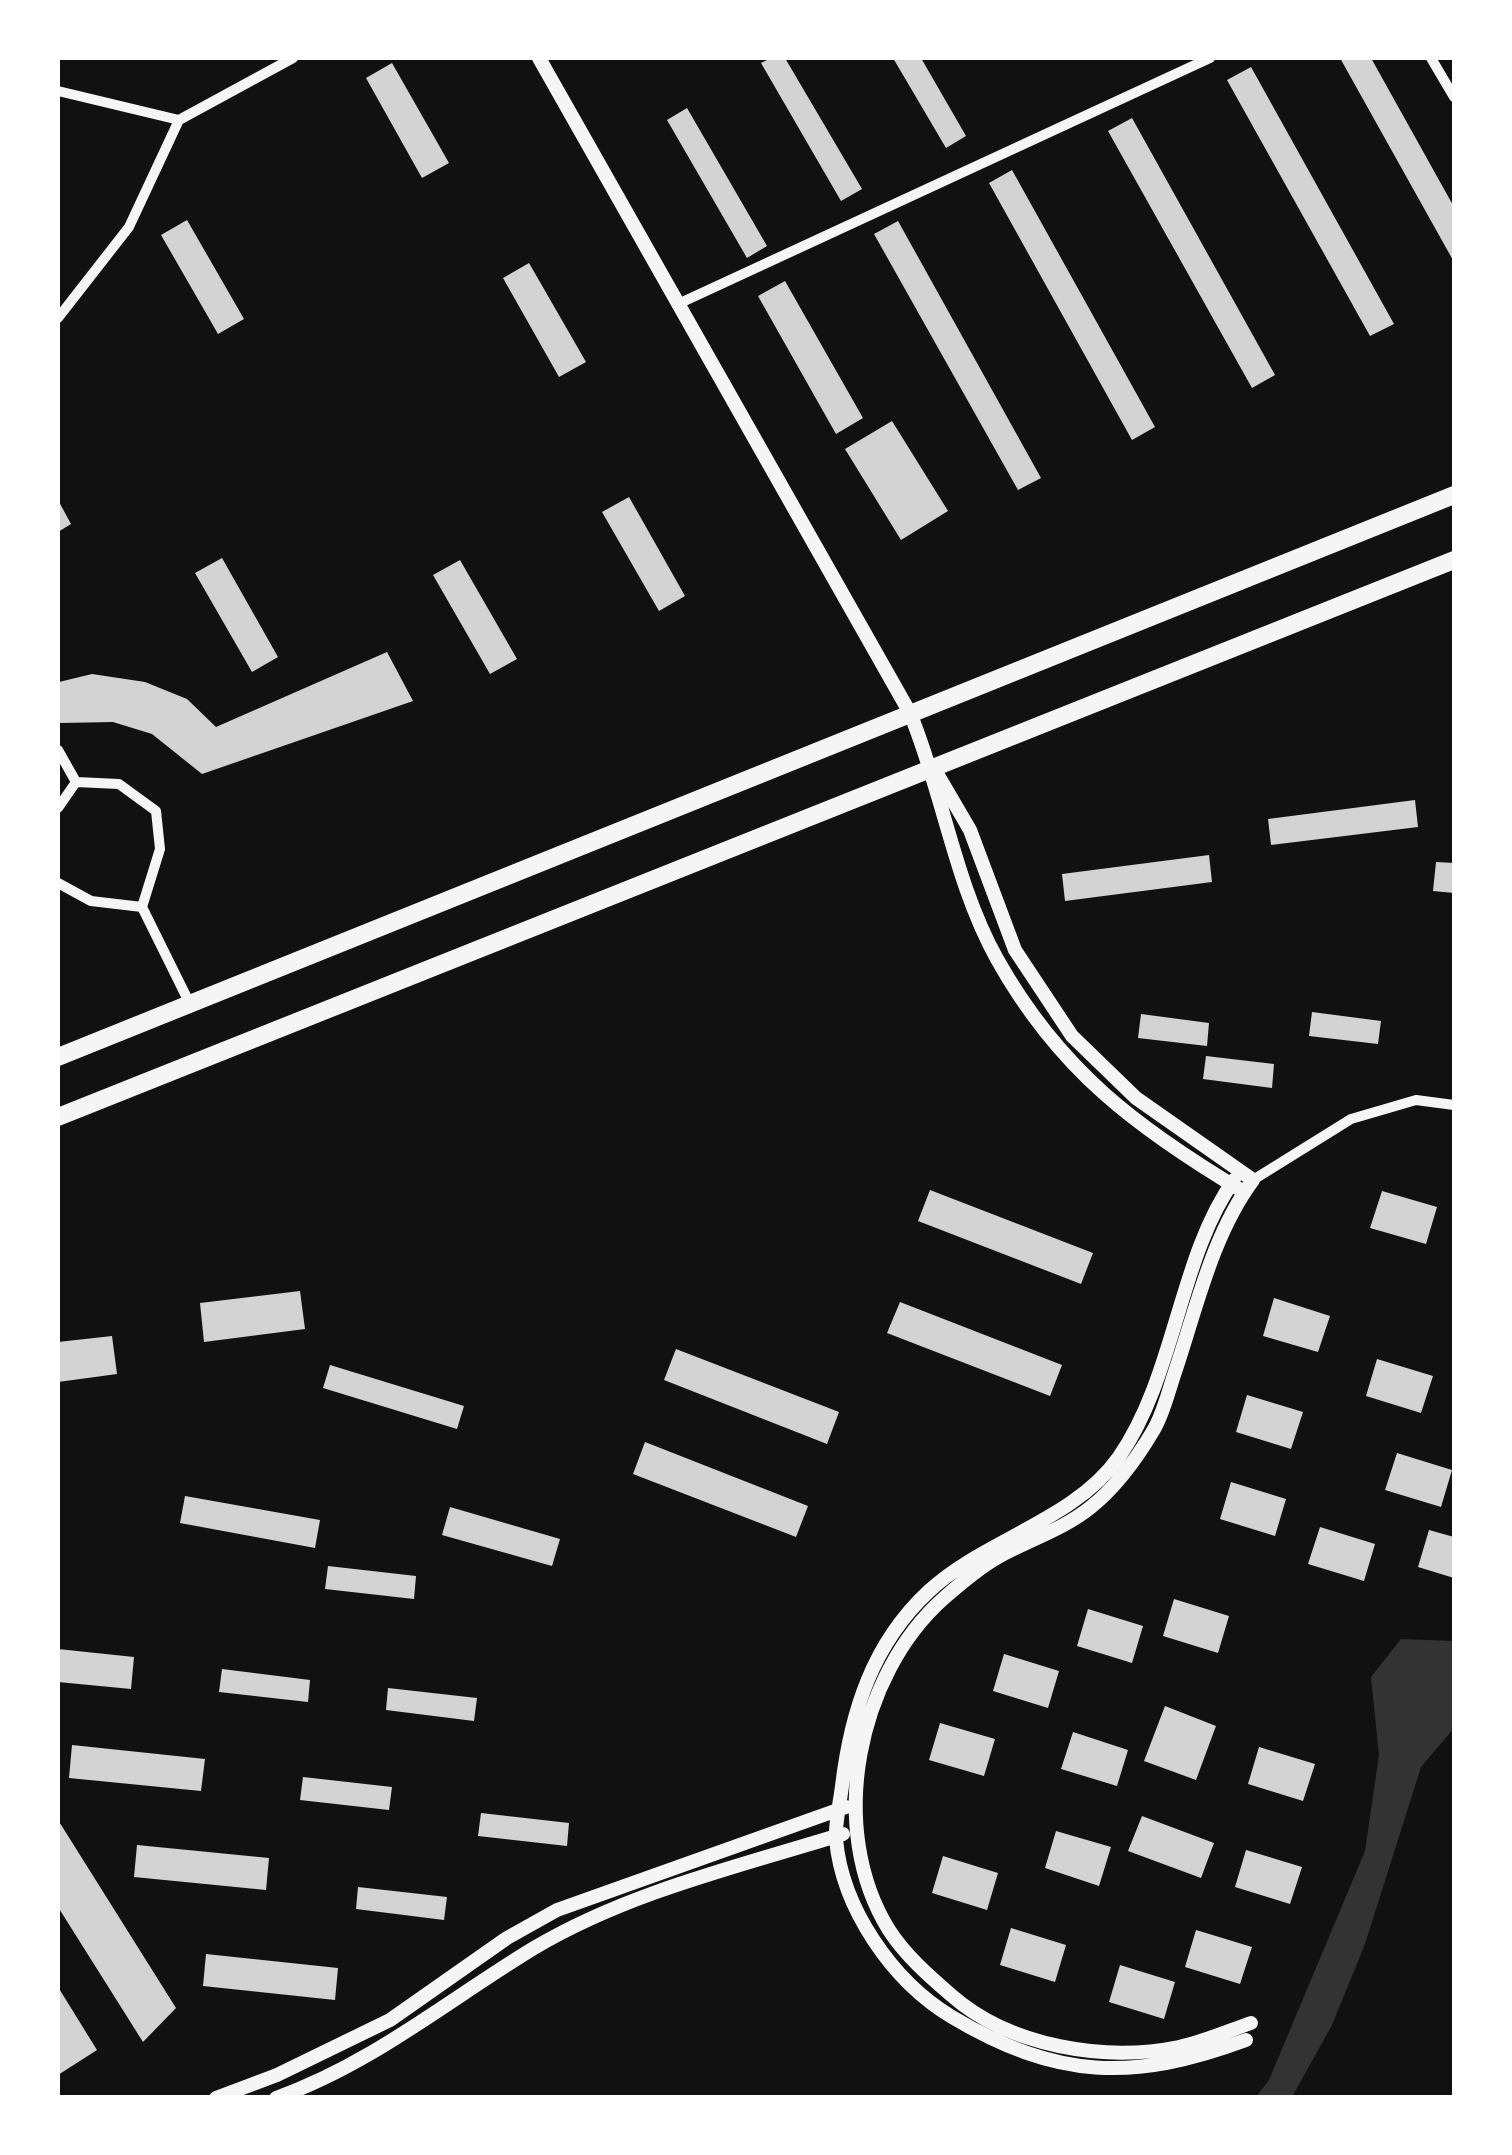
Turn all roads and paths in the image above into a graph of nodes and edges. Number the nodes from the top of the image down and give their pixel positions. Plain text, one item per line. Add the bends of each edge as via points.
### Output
1 (292, 58) edge
2 (539, 58) edge
3 (1210, 58) edge
4 (1431, 58) edge
5 (58, 91) edge
6 (1454, 97) edge
7 (180, 120) junction
8 (678, 304) junction
9 (58, 318) edge
10 (1454, 495) edge
11 (1454, 560) edge
12 (910, 714) junction
13 (58, 750) edge
14 (932, 766) junction
15 (76, 782) junction
16 (58, 808) edge
17 (58, 883) edge
18 (142, 907) junction
19 (190, 1004) junction
20 (58, 1057) edge
21 (1454, 1106) edge
22 (58, 1117) edge
23 (1242, 1182) junction
24 (856, 1803) junction
25 (839, 1809) junction
26 (857, 1830) junction
27 (836, 1837) junction
28 (1251, 2023) joint
29 (1246, 2040) joint
30 (216, 2098) edge
31 (276, 2098) edge

1 - 7 street
2 - 8 street
3 - 8 street
4 - 6 street
5 - 7 street
7 - 9 street via 129,227
8 - 12 street
10 - 12 highway
11 - 14 highway
12 - 14 street
12 - 19 highway
13 - 15 street
14 - 22 highway
14 - 23 street via 970,830 1015,950 1072,1036 1136,1098
14 - 23 street via 952,842 996,957 1058,1049 1124,1115
15 - 16 street
15 - 18 street via 119,784 156,811 160,849
17 - 18 street via 90,901
18 - 19 street
19 - 20 highway
21 - 23 street via 1416,1100 1351,1118
23 - 24 street via 1156,1428 1091,1507 994,1558 942,1600 902,1650 876,1696
23 - 25 street via 1212,1219 1144,1419 1115,1462 1081,1495 987,1548 928,1592 886,1642 860,1691
24 - 25 street
24 - 26 street
25 - 27 street
25 - 30 street via 558,1910 390,2020
26 - 27 street
26 - 28 street via 870,1892 890,1930 955,1999 1000,2027 1068,2048 1129,2054 1182,2046
27 - 29 street via 853,1905 874,1943 944,2012 996,2043 1062,2065 1135,2069 1188,2062
27 - 31 street via 656,1892 579,1925 384,2047
28 - 29 street

